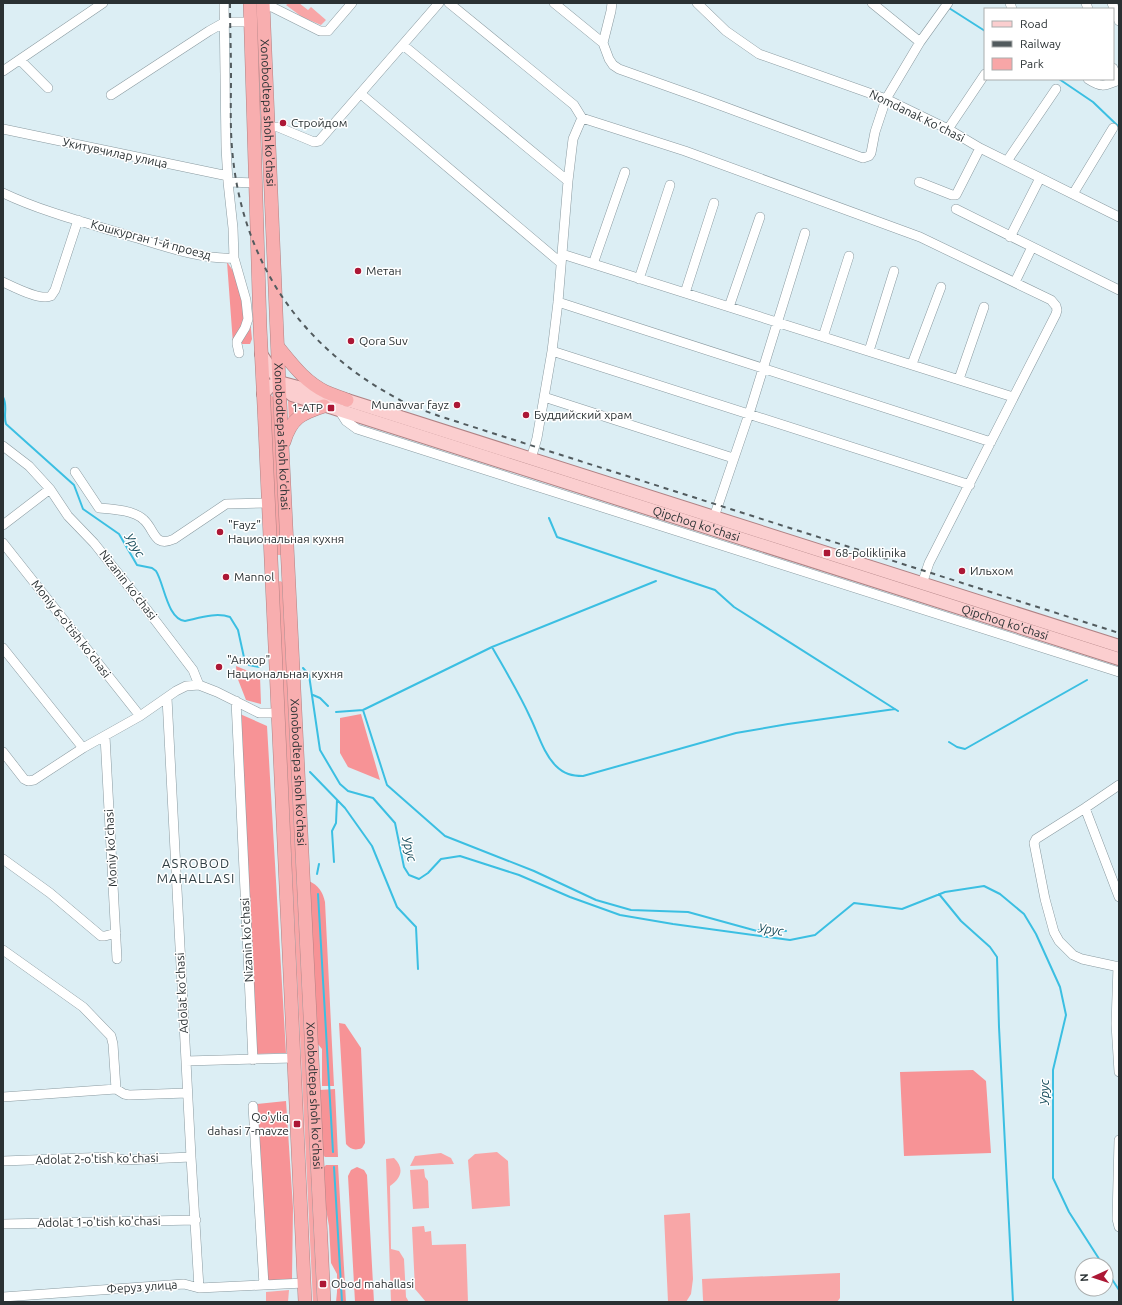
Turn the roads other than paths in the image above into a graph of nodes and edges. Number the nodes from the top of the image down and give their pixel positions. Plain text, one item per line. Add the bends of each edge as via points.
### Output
1 (103, 3) edge
2 (224, 3) edge
3 (250, 3) edge
4 (352, 3) edge
5 (439, 3) edge
6 (450, 3) edge
7 (554, 3) edge
8 (612, 3) edge
9 (697, 3) edge
10 (872, 3) edge
11 (263, 5) edge
12 (946, 7) edge
13 (1114, 8) edge
14 (1119, 21) edge
15 (225, 22) junction
16 (251, 22) junction
17 (920, 42) junction
18 (603, 43) junction
19 (403, 45) junction
20 (20, 60) junction
21 (1114, 70) edge
22 (3, 71) edge
23 (984, 75) edge
24 (1089, 80) edge
25 (1119, 80) edge
26 (48, 88) dead end
27 (1056, 89) dead end
28 (361, 94) junction
29 (111, 95) dead end
30 (886, 99) junction
31 (582, 118) junction
32 (268, 127) junction
33 (1114, 128) dead end
34 (3, 129) edge
35 (948, 129) junction
36 (980, 148) junction
37 (1007, 161) junction
38 (625, 172) dead end
39 (1040, 178) junction
40 (228, 179) junction
41 (568, 180) junction
42 (919, 182) dead end
43 (256, 183) junction
44 (670, 185) dead end
45 (3, 193) edge
46 (1073, 194) junction
47 (714, 203) dead end
48 (956, 209) dead end
49 (760, 217) dead end
50 (1119, 218) edge
51 (78, 220) junction
52 (805, 233) dead end
53 (1010, 237) junction
54 (1032, 248) junction
55 (849, 256) dead end
56 (229, 258) junction
57 (561, 259) junction
58 (593, 264) junction
59 (894, 271) dead end
60 (640, 279) junction
61 (3, 282) edge
62 (1015, 282) junction
63 (941, 287) dead end
64 (1119, 290) edge
65 (685, 293) junction
66 (558, 302) junction
67 (730, 307) junction
68 (984, 307) dead end
69 (777, 322) junction
70 (823, 337) junction
71 (278, 350) junction
72 (552, 351) junction
73 (869, 351) junction
74 (239, 353) dead end
75 (261, 354) junction
76 (912, 364) junction
77 (762, 368) junction
78 (959, 379) junction
79 (279, 382) junction
80 (263, 394) junction
81 (544, 397) junction
82 (1013, 397) junction
83 (343, 405) junction
84 (324, 406) junction
85 (748, 414) junction
86 (991, 442) junction
87 (3, 446) edge
88 (282, 449) junction
89 (734, 458) junction
90 (522, 460) junction
91 (75, 472) dead end
92 (970, 485) junction
93 (50, 489) junction
94 (268, 503) junction
95 (714, 517) junction
96 (3, 525) edge
97 (3, 543) edge
98 (272, 576) junction
99 (289, 576) junction
100 (922, 584) junction
101 (1119, 646) edge
102 (3, 648) edge
103 (1119, 659) edge
104 (1119, 672) edge
105 (199, 685) junction
106 (167, 698) junction
107 (236, 701) junction
108 (278, 713) junction
109 (140, 716) junction
110 (105, 736) junction
111 (83, 748) junction
112 (3, 752) edge
113 (1119, 785) edge
114 (1085, 808) junction
115 (3, 859) edge
116 (1119, 897) edge
117 (116, 933) junction
118 (3, 950) edge
119 (117, 959) dead end
120 (1118, 967) edge
121 (294, 1058) junction
122 (253, 1060) junction
123 (186, 1061) junction
124 (1119, 1072) edge
125 (116, 1089) junction
126 (187, 1093) junction
127 (3, 1097) edge
128 (252, 1106) dead end
129 (1119, 1140) edge
130 (191, 1157) junction
131 (3, 1161) edge
132 (196, 1220) junction
133 (3, 1224) edge
134 (1119, 1227) edge
135 (304, 1283) junction
136 (264, 1285) junction
137 (199, 1288) junction
138 (3, 1297) edge
139 (305, 1302) edge
140 (324, 1302) edge

1 - 20 street
2 - 15 street
3 - 16 highway, Xonobodtepa shoh ko'chasi
4 - 11 street via 328,31 320,31
5 - 19 street
6 - 31 street via 574,105
7 - 18 street
8 - 18 street
9 - 30 street, Nomdanak Ko'chasi via 726,31 759,54
10 - 17 street
11 - 32 highway, Xonobodtepa shoh ko'chasi
12 - 17 street
13 - 14 street
15 - 16 street
15 - 29 street
15 - 40 street
16 - 43 highway, Xonobodtepa shoh ko'chasi
17 - 30 street
18 - 30 street via 609,59 619,69 863,158 869,156
19 - 28 street
19 - 41 street
20 - 22 street
20 - 26 street
21 - 25 street
23 - 35 street
24 - 25 street via 1101,86
27 - 37 street
28 - 32 street via 319,141 314,142 278,127
28 - 57 street
30 - 35 street, Nomdanak Ko'chasi
31 - 41 street via 573,139
31 - 62 street via 685,151 920,237
32 - 71 highway, Xonobodtepa shoh ko'chasi
33 - 46 street
34 - 40 street, Укитувчилар улица
35 - 36 street, Nomdanak Ko'chasi
36 - 37 street, Nomdanak Ko'chasi
36 - 42 street via 956,195 952,196
37 - 39 street, Nomdanak Ko'chasi
38 - 58 street
39 - 46 street, Nomdanak Ko'chasi
39 - 53 street
40 - 43 street, Укитувчилар улица
40 - 56 street via 233,228
41 - 57 street
43 - 75 highway, Xonobodtepa shoh ko'chasi
44 - 60 street
45 - 51 street, Кошкурган 1-й проезд via 32,206
46 - 50 street, Nomdanak Ko'chasi
47 - 65 street
48 - 53 street
49 - 67 street
51 - 56 street, Кошкурган 1-й проезд via 204,256
51 - 61 street, Кошкурган 1-й проезд via 51,296 36,295
52 - 69 street
53 - 54 street
54 - 62 street
54 - 64 street
55 - 70 street
56 - 74 street via 246,300 248,319 237,341
57 - 58 street
57 - 66 street
58 - 60 street
59 - 73 street
60 - 65 street
62 - 82 street via 1051,300 1057,310
63 - 76 street
65 - 67 street
66 - 72 street
66 - 77 street
67 - 69 street
68 - 78 street
69 - 70 street
69 - 77 street
70 - 73 street
71 - 75 main road
71 - 79 highway, Xonobodtepa shoh ko'chasi
71 - 83 highway via 310,382
72 - 81 street
72 - 85 street
73 - 76 street
75 - 79 main road, Qipchoq ko'chasi
75 - 80 highway, Xonobodtepa shoh ko'chasi
76 - 78 street
77 - 85 street
77 - 86 street
78 - 82 street
79 - 80 main road via 270,386
79 - 83 main road, Qipchoq ko'chasi
79 - 84 main road, Qipchoq ko'chasi via 292,395
79 - 88 highway, Xonobodtepa shoh ko'chasi
80 - 94 highway, Xonobodtepa shoh ko'chasi
81 - 89 street
81 - 90 street via 537,438
82 - 86 street
83 - 84 main road, Qipchoq ko'chasi
83 - 90 main road, Qipchoq ko'chasi
83 - 104 street via 346,421 357,429
84 - 88 highway via 305,412 294,421
85 - 89 street
85 - 92 street
86 - 92 street
87 - 93 street, Nizanin ko'chasi via 30,466
88 - 99 highway, Xonobodtepa shoh ko'chasi
89 - 95 street
90 - 95 main road, Qipchoq ko'chasi
90 - 103 main road, Qipchoq ko'chasi
91 - 94 street via 99,508 123,510 144,520 157,539 161,540 174,539 226,504
92 - 100 street via 929,563
93 - 96 street
93 - 105 street, Nizanin ko'chasi via 68,516 94,543 193,670
94 - 98 highway, Xonobodtepa shoh ko'chasi
95 - 100 main road, Qipchoq ko'chasi
97 - 109 street, Moniy 6-o'tish ko'chasi
98 - 99 highway via 280,570
98 - 108 highway, Xonobodtepa shoh ko'chasi
99 - 140 highway, Xonobodtepa shoh ko'chasi
100 - 101 main road, Qipchoq ko'chasi
102 - 111 street
105 - 106 street via 181,688
105 - 107 street
106 - 109 street
106 - 123 street, Adolat ko'chasi
107 - 108 street via 259,713
107 - 122 street, Nizanin ko'chasi
108 - 121 highway, Xonobodtepa shoh ko'chasi
109 - 110 street
110 - 111 street
110 - 117 street, Moniy ko'chasi
111 - 112 street via 31,781 24,779
113 - 114 street
114 - 116 street
114 - 120 street via 1035,840 1045,899 1054,932 1073,955 1082,960
115 - 117 street via 50,892 101,936
117 - 119 street, Moniy ko'chasi
118 - 125 street via 83,1007 111,1036
120 - 124 street via 1116,1024
121 - 122 street
121 - 135 highway, Xonobodtepa shoh ko'chasi
122 - 123 street
123 - 126 street, Adolat ko'chasi
125 - 126 street via 129,1095
125 - 127 street
126 - 130 street, Adolat ko'chasi
128 - 136 street
129 - 134 street
130 - 131 street, Adolat 2-o'tish ko'chasi via 125,1160 108,1156
130 - 132 street, Adolat ko'chasi
132 - 133 street, Adolat 1-o'tish ko'chasi
132 - 137 street, Adolat ko'chasi
135 - 136 street, Феруз улица
135 - 139 highway, Xonobodtepa shoh ko'chasi
136 - 137 street, Феруз улица
137 - 138 street, Феруз улица via 184,1284

